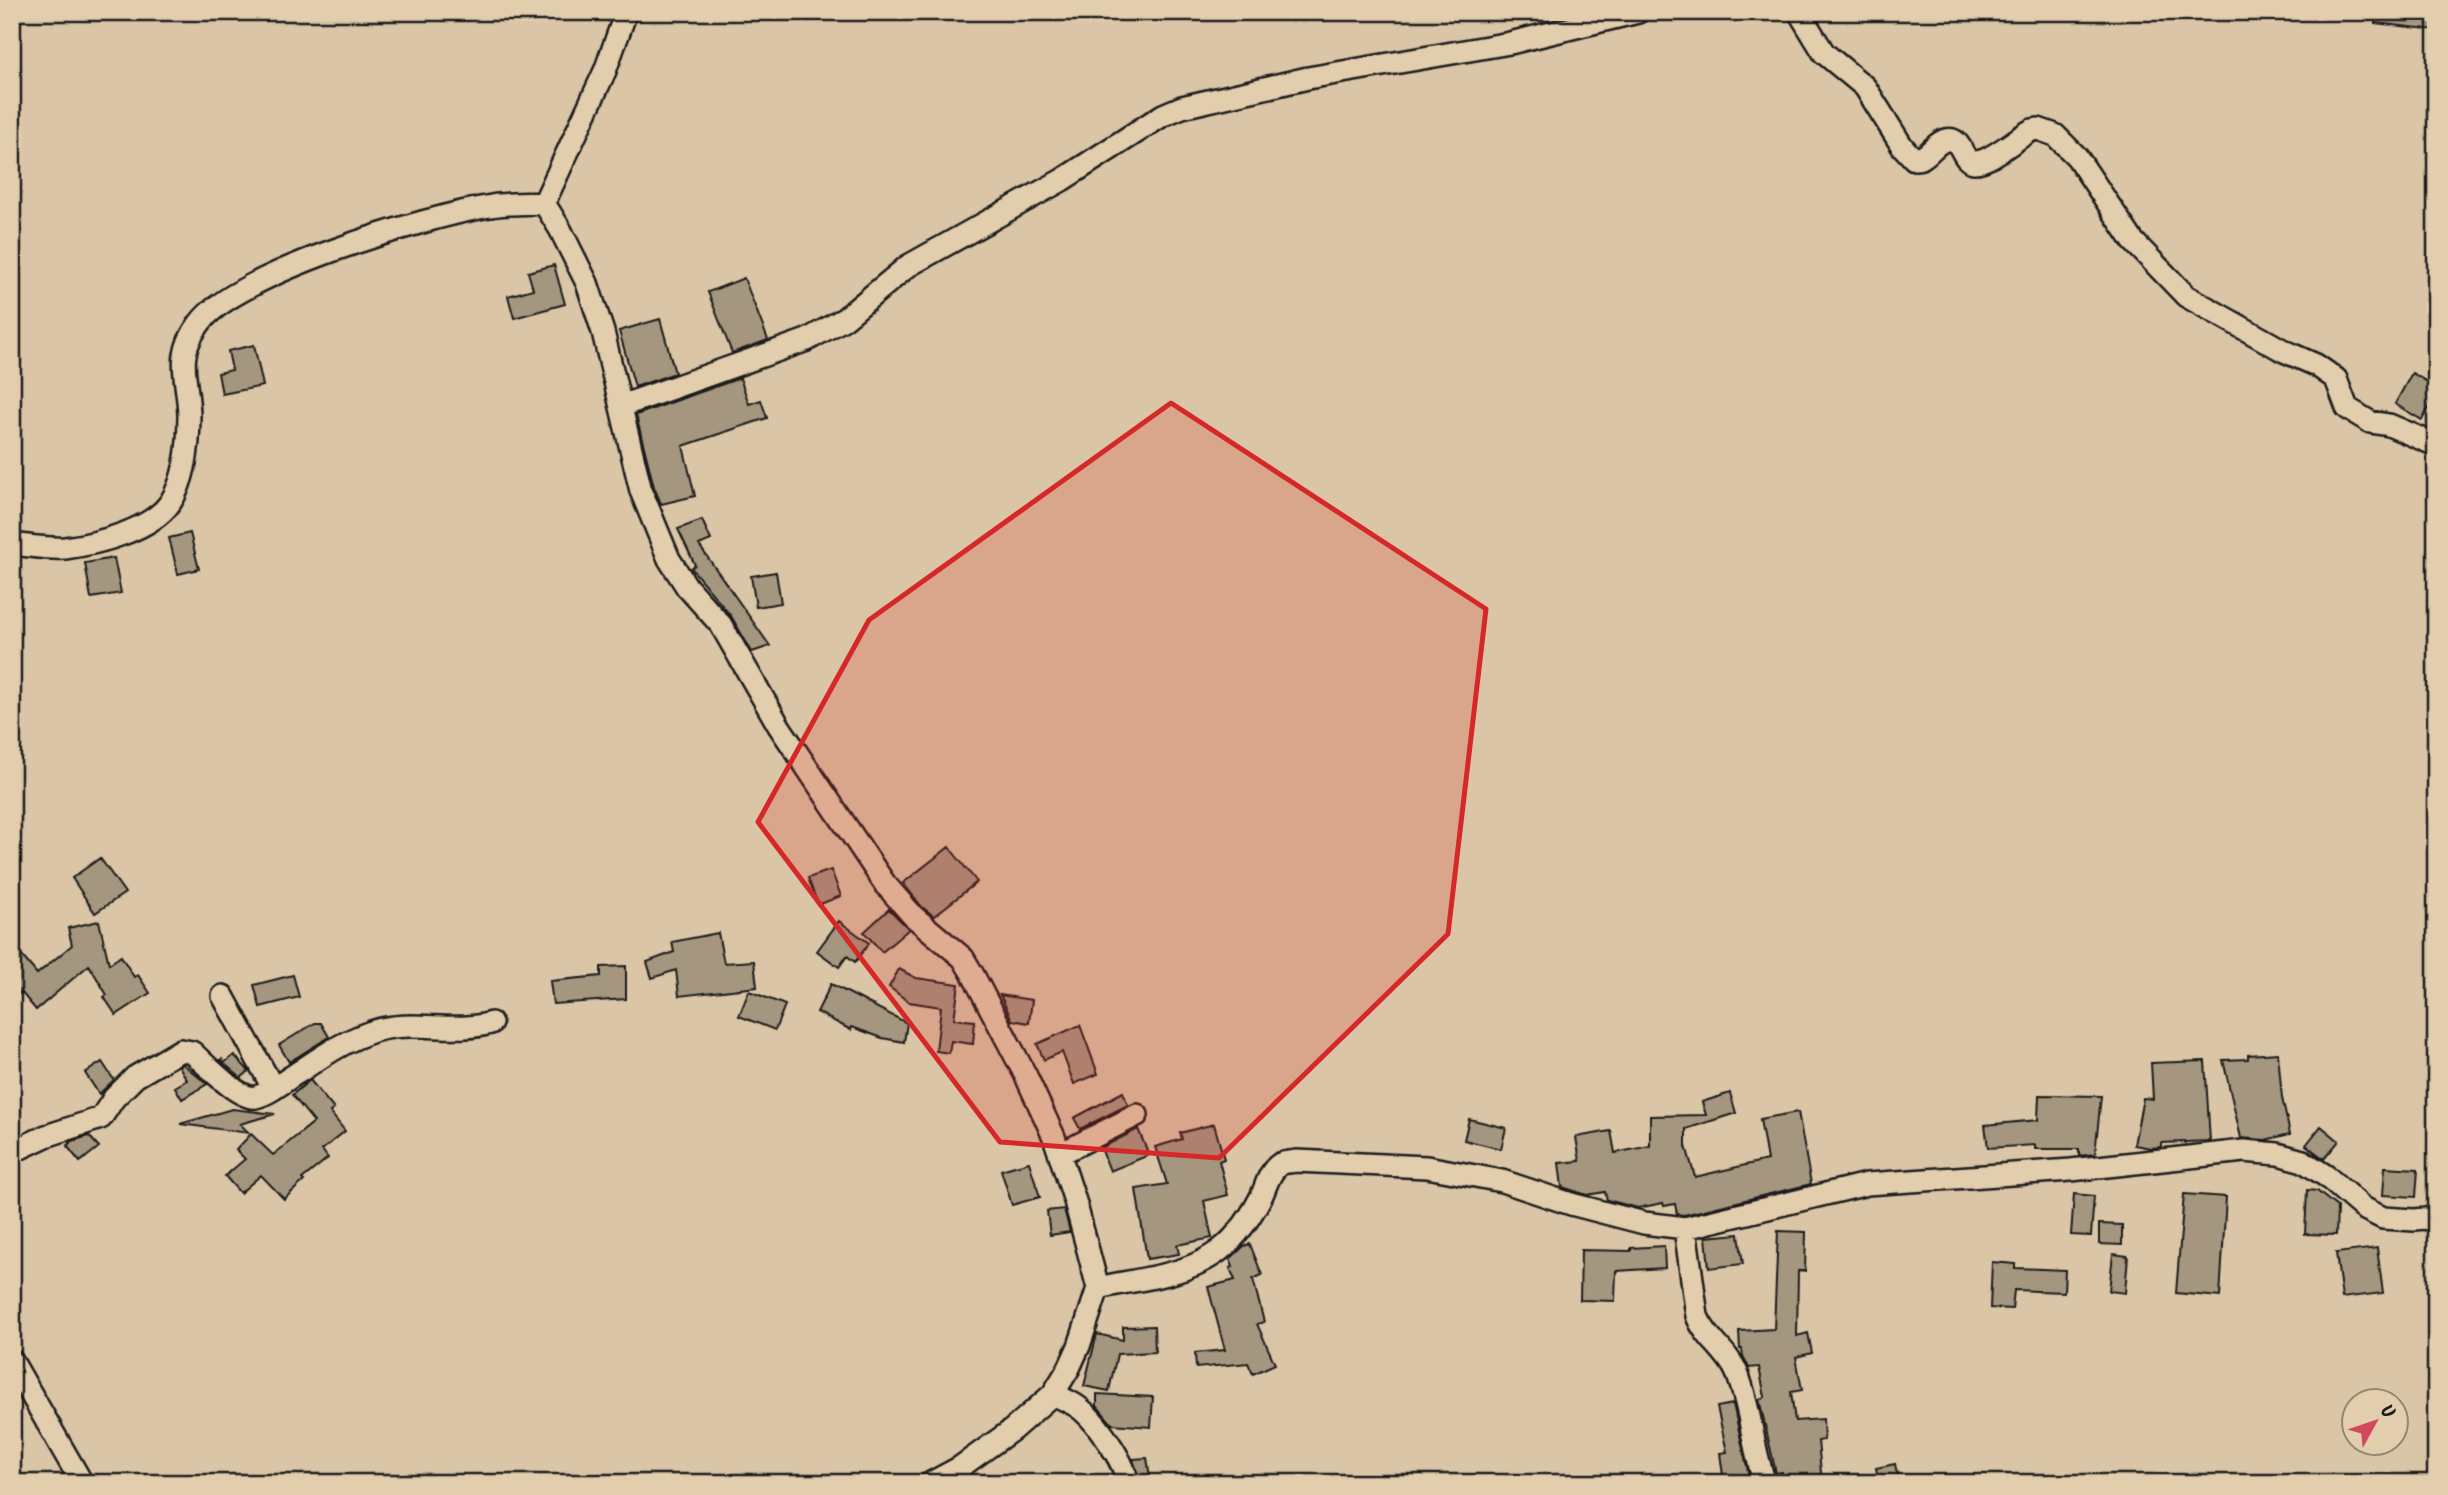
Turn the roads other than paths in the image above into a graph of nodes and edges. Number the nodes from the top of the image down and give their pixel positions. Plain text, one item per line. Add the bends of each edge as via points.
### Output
1 (626, 12) edge
2 (1638, 12) edge
3 (1799, 12) edge
4 (544, 203) junction
5 (621, 406) junction
6 (2436, 445) edge
7 (12, 544) edge
8 (223, 996) dead end
9 (491, 1023) dead end
10 (273, 1088) junction
11 (1136, 1115) dead end
12 (12, 1152) edge
13 (1060, 1154) junction
14 (2436, 1218) edge
15 (1685, 1228) junction
16 (1098, 1288) junction
17 (12, 1361) edge
18 (1053, 1394) junction
19 (82, 1483) edge
20 (931, 1483) edge
21 (1127, 1483) edge
22 (1765, 1483) edge

1 - 4 street via 605,71
2 - 5 street via 1510,43 1308,78 1182,107 908,266 871,298 807,340
3 - 6 street via 1824,53 1865,87 1914,159 1954,140 1970,162 1977,162 2032,130 2055,135 2077,156 2133,241 2186,296 2316,365 2336,380 2347,408 2370,422
4 - 5 street via 587,283
4 - 7 street via 493,206 439,217 285,270 220,302 200,322 183,359 189,419 186,452 181,477 164,511 139,527 93,542 41,548
5 - 13 street via 641,491 677,573 721,625 779,726 885,884 913,916 963,958 1026,1076
8 - 10 street
9 - 10 street via 475,1028 396,1026 378,1030 346,1040
10 - 12 street via 256,1097 244,1096 191,1052 181,1050 135,1077 101,1118
11 - 13 street
13 - 16 street
14 - 15 street via 2383,1218 2303,1161 2244,1151 2071,1170 1867,1184
15 - 16 street via 1644,1223 1502,1181 1427,1167 1296,1161 1280,1164 1246,1221 1212,1256 1173,1272
15 - 22 street via 1697,1316 1737,1373
16 - 18 street via 1079,1346
17 - 19 street
18 - 20 street via 1012,1430
18 - 21 street via 1080,1408 1100,1431 1116,1454

